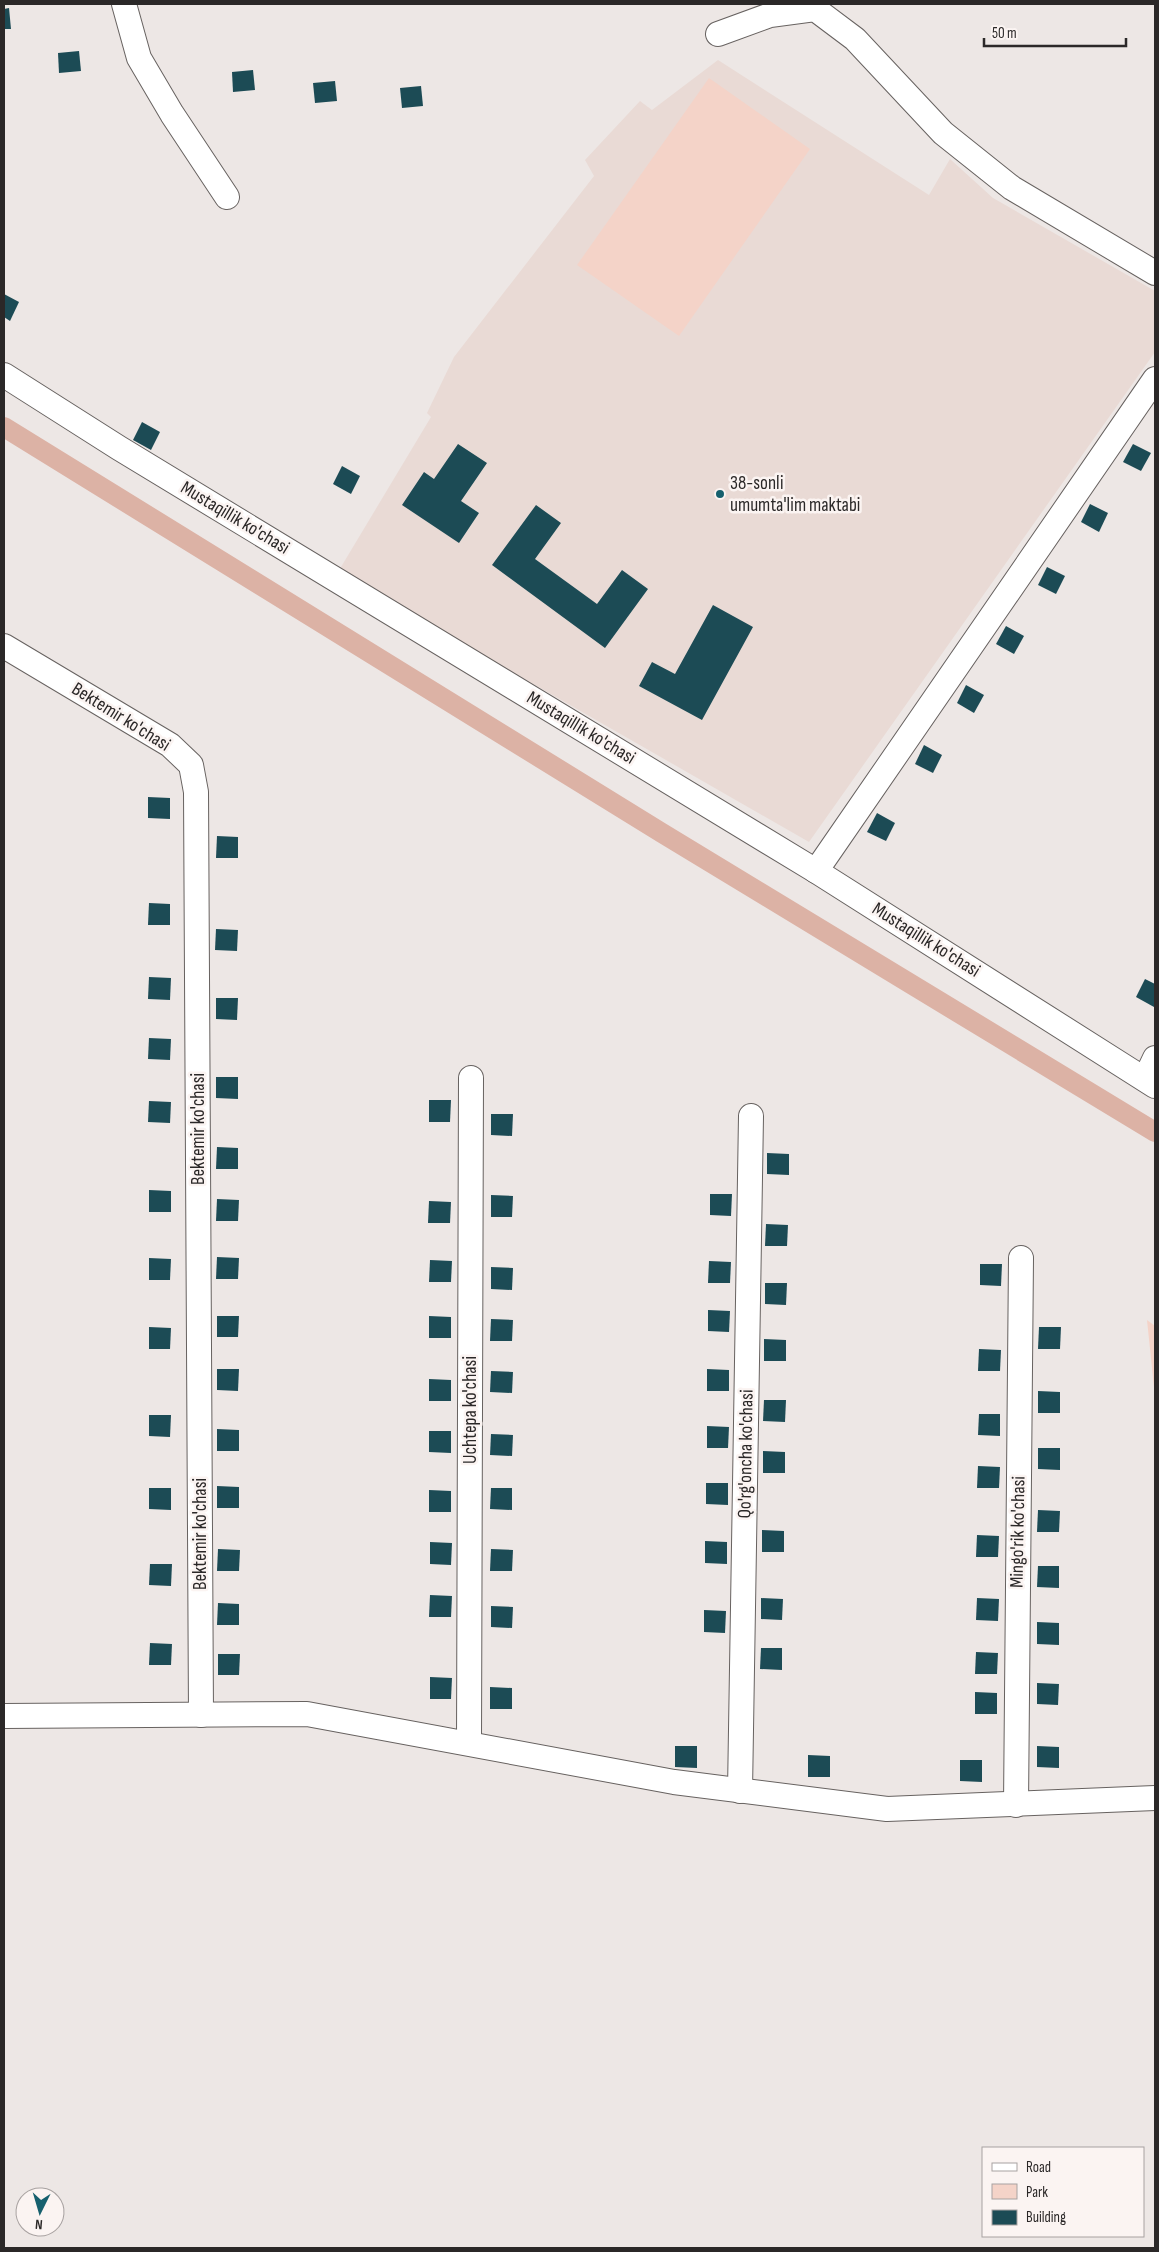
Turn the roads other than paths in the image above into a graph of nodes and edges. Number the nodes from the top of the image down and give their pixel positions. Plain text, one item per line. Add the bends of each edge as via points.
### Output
1 (124, 4) edge
2 (718, 34) dead end
3 (227, 197) dead end
4 (1155, 273) edge
5 (4, 375) edge
6 (1155, 379) edge
7 (4, 646) edge
8 (816, 871) junction
9 (1155, 1058) edge
10 (471, 1078) dead end
11 (1150, 1082) edge
12 (751, 1116) dead end
13 (1021, 1258) dead end
14 (4, 1716) edge
15 (201, 1716) junction
16 (469, 1743) junction
17 (740, 1791) junction
18 (1155, 1798) edge
19 (1016, 1806) junction

1 - 3 street via 139,58
2 - 4 street via 770,15 815,9 855,39 943,133 1012,188
5 - 8 street, Mustaqillik ko'chasi
6 - 8 street
7 - 15 street, Bektemir ko'chasi via 170,745 191,765 196,792
8 - 11 street, Mustaqillik ko'chasi
9 - 11 street
10 - 16 street, Uchtepa ko'chasi
12 - 17 street, Qo'rg'oncha ko'chasi
13 - 19 street, Mingo'rik ko'chasi
14 - 15 street
15 - 16 street via 307,1714
16 - 17 street via 674,1782
17 - 19 street via 887,1809
18 - 19 street

